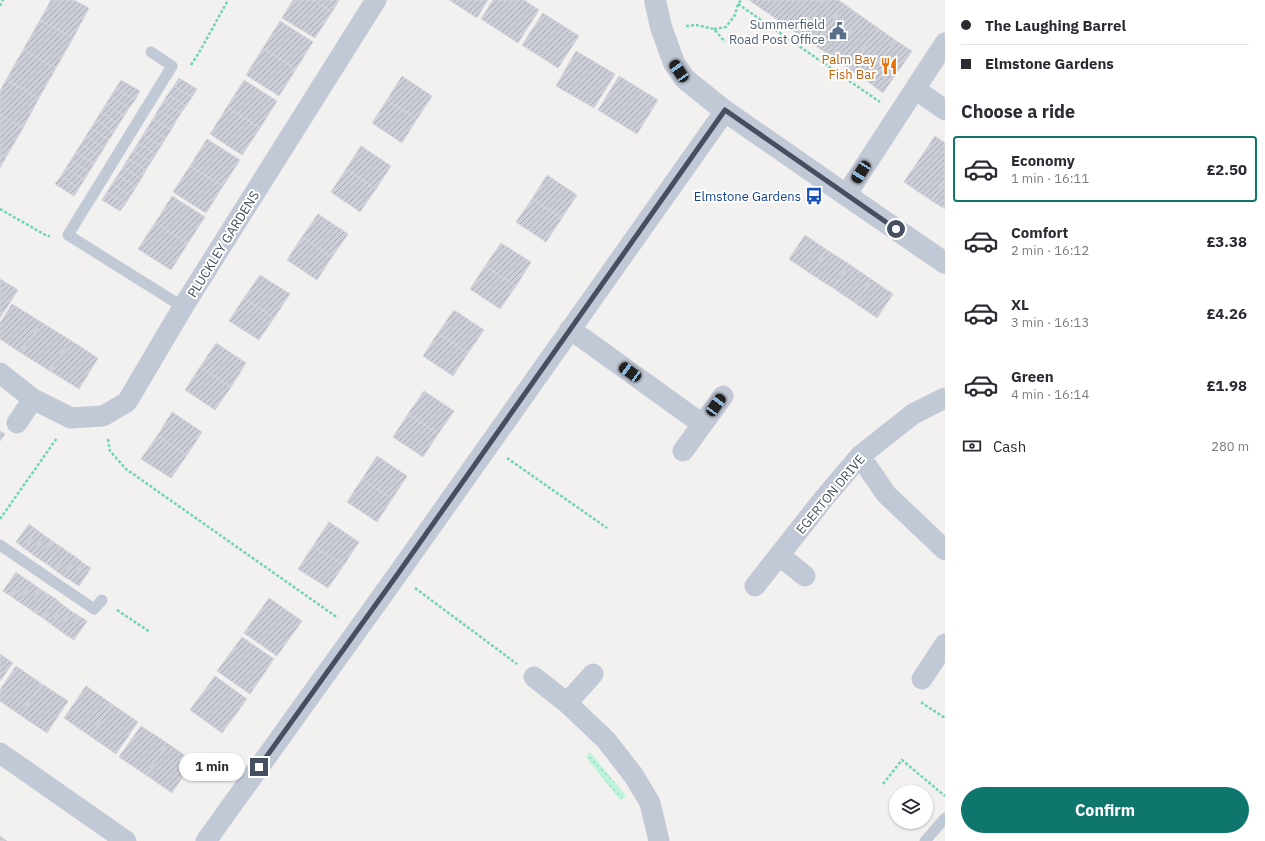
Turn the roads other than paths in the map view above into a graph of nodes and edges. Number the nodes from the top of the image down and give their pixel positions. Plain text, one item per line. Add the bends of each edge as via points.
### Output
1 (376, 0) edge
2 (655, 0) edge
3 (945, 43) edge
4 (151, 52) dead end
5 (915, 89) junction
6 (725, 110) junction
7 (945, 110) edge
8 (846, 195) junction
9 (945, 263) edge
10 (184, 307) junction
11 (570, 329) junction
12 (0, 373) edge
13 (722, 396) dead end
14 (945, 398) edge
15 (33, 399) junction
16 (17, 423) dead end
17 (702, 424) junction
18 (683, 451) dead end
19 (860, 456) junction
20 (0, 545) edge
21 (945, 550) edge
22 (779, 555) junction
23 (805, 576) dead end
24 (755, 586) dead end
25 (102, 600) road end
26 (945, 644) edge
27 (593, 674) dead end
28 (534, 677) road end
29 (922, 679) dead end
30 (567, 703) junction
31 (0, 753) edge
32 (945, 818) edge
33 (126, 841) edge
34 (206, 841) edge
35 (658, 841) edge
36 (925, 841) edge

1 - 10 street, PLUCKLEY GARDENS
2 - 6 street via 661,27 674,63 685,79
3 - 5 street
4 - 10 lane via 172,66 68,235
5 - 7 street
5 - 8 street
6 - 8 street
6 - 11 street
8 - 9 street
10 - 15 street, PLUCKLEY GARDENS via 126,402 103,416 71,418
11 - 17 street
11 - 34 street
12 - 15 street
13 - 17 street
14 - 19 street, EGERTON DRIVE via 913,414
15 - 16 street
17 - 18 street
19 - 21 street via 886,494
19 - 22 street, EGERTON DRIVE
20 - 25 lane via 94,609
22 - 23 street
22 - 24 street, EGERTON DRIVE
26 - 29 street
27 - 30 street
28 - 30 street
30 - 35 street via 606,740 634,776 650,803
31 - 33 street
32 - 36 lane

